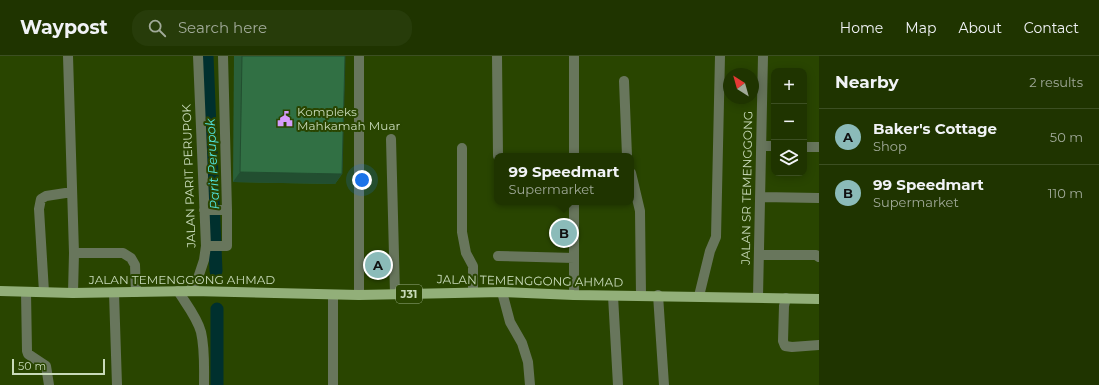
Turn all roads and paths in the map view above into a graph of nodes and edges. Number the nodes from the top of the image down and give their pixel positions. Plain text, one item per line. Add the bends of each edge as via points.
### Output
1 (68, 56) edge
2 (198, 56) edge
3 (223, 56) edge
4 (359, 56) edge
5 (497, 56) edge
6 (574, 56) edge
7 (720, 56) edge
8 (763, 56) edge
9 (624, 81) dead end
10 (391, 139) dead end
11 (761, 146) junction
12 (771, 146) edge
13 (807, 147) edge
14 (819, 147) edge
15 (462, 148) dead end
16 (498, 153) edge
17 (574, 153) edge
18 (626, 153) edge
19 (634, 186) edge
20 (72, 192) junction
21 (760, 197) junction
22 (819, 198) edge
23 (574, 205) edge
24 (204, 210) junction
25 (227, 210) junction
26 (206, 246) junction
27 (74, 253) junction
28 (758, 255) junction
29 (498, 256) dead end
30 (819, 257) edge
31 (574, 258) junction
32 (189, 290) junction
33 (0, 291) edge
34 (178, 291) junction
35 (26, 292) junction
36 (44, 292) junction
37 (136, 292) junction
38 (473, 292) junction
39 (502, 292) junction
40 (74, 293) junction
41 (114, 293) junction
42 (395, 294) junction
43 (333, 295) junction
44 (359, 295) junction
45 (574, 295) junction
46 (641, 295) junction
47 (613, 296) junction
48 (699, 296) junction
49 (758, 297) junction
50 (819, 299) edge
51 (659, 305) junction
52 (785, 306) junction
53 (819, 345) edge
54 (49, 385) edge
55 (117, 385) edge
56 (204, 385) edge
57 (333, 385) edge
58 (530, 385) edge
59 (618, 385) edge
60 (664, 385) edge

1 - 20 street
2 - 24 street, JALAN PARIT PERUPOK
3 - 25 street
4 - 44 street
5 - 16 street
6 - 17 street
7 - 48 street via 716,237
8 - 11 street, JALAN SR TEMENGGONG
9 - 18 street
10 - 42 street
11 - 12 street
11 - 21 street, JALAN SR TEMENGGONG
13 - 14 street
15 - 38 street via 462,232 466,254 473,266
19 - 46 street via 640,211
20 - 27 street
20 - 36 street via 41,199 39,209
21 - 22 street
21 - 28 street, JALAN SR TEMENGGONG
23 - 31 street
24 - 25 street
24 - 26 street, JALAN PARIT PERUPOK
25 - 26 street via 227,246
26 - 32 street, JALAN PARIT PERUPOK via 198,281
27 - 37 street via 123,253 135,265
27 - 40 street
28 - 30 street
28 - 49 street, JALAN SR TEMENGGONG
29 - 31 street
31 - 45 street
32 - 34 main road, JALAN TEMENGGONG AHMAD / J31
32 - 43 main road, JALAN TEMENGGONG AHMAD / J31
33 - 35 main road, JALAN TEMENGGONG AHMAD / J31
34 - 37 main road, JALAN TEMENGGONG AHMAD / J31
34 - 56 street via 194,315 201,332
35 - 36 main road, JALAN TEMENGGONG AHMAD / J31
35 - 54 street via 26,351 46,366
36 - 40 main road, JALAN TEMENGGONG AHMAD / J31
37 - 41 main road, JALAN TEMENGGONG AHMAD / J31
38 - 39 main road, JALAN TEMENGGONG AHMAD / J31
38 - 42 main road, JALAN TEMENGGONG AHMAD / J31
39 - 45 main road, JALAN TEMENGGONG AHMAD / J31
39 - 58 street via 508,318 522,343 528,362
40 - 41 main road, JALAN TEMENGGONG AHMAD / J31
41 - 55 street
42 - 44 main road, JALAN TEMENGGONG AHMAD / J31
43 - 44 main road, JALAN TEMENGGONG AHMAD / J31
43 - 57 street
45 - 47 main road, JALAN TEMENGGONG AHMAD / J31
46 - 47 main road, JALAN TEMENGGONG AHMAD / J31
46 - 51 main road, JALAN TEMENGGONG AHMAD / J31
47 - 59 street
48 - 49 main road, JALAN TEMENGGONG AHMAD / J31
48 - 51 main road, JALAN TEMENGGONG AHMAD / J31
49 - 52 main road, JALAN TEMENGGONG AHMAD / J31
50 - 52 main road, JALAN TEMENGGONG AHMAD / J31
51 - 60 street
52 - 53 street via 785,346

